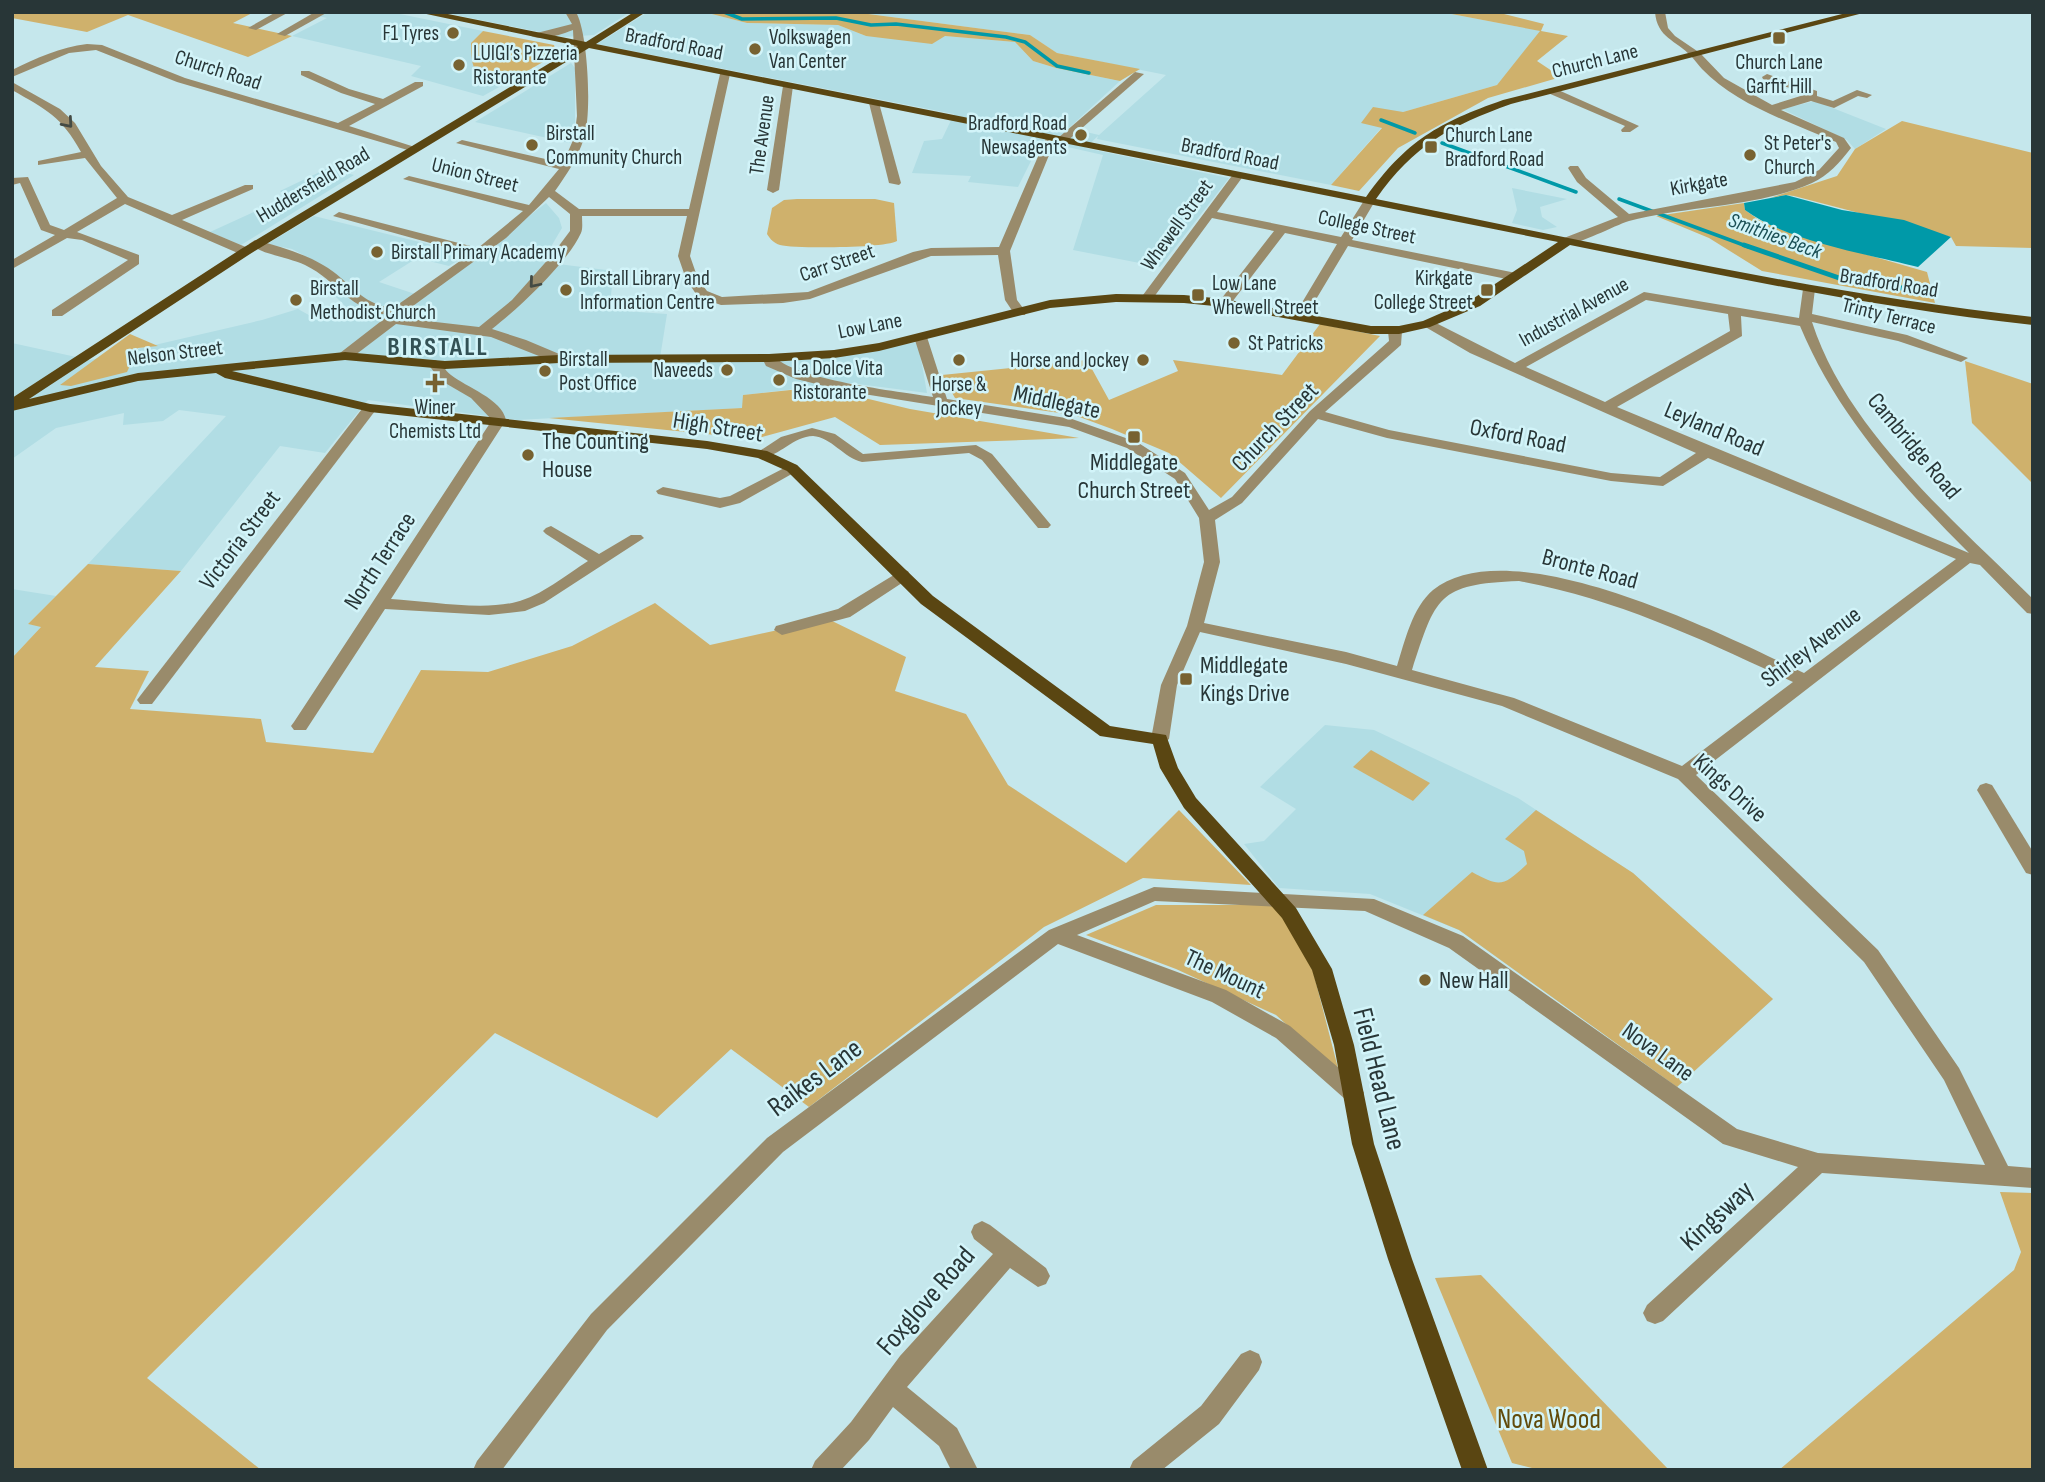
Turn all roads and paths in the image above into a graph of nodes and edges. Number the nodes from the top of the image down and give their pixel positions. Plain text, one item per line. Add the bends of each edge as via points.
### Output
1 (284, 12) edge
2 (297, 12) edge
3 (422, 12) edge
4 (570, 12) edge
5 (641, 12) edge
6 (1660, 12) edge
7 (1862, 12) edge
8 (319, 14) edge
9 (577, 25) junction
10 (253, 28) dead end
11 (282, 34) dead end
12 (534, 35) junction
13 (583, 46) junction
14 (1695, 55) junction
15 (305, 73) dead end
16 (12, 74) edge
17 (725, 74) junction
18 (1139, 74) dead end
19 (1767, 77) dead end
20 (419, 83) dead end
21 (12, 85) edge
22 (788, 86) junction
23 (1552, 91) junction
24 (1867, 95) dead end
25 (1811, 98) junction
26 (384, 103) junction
27 (874, 103) junction
28 (1771, 109) junction
29 (339, 127) junction
30 (1626, 130) dead end
31 (1056, 139) junction
32 (462, 143) dead end
33 (415, 149) junction
34 (88, 154) junction
35 (42, 163) dead end
36 (566, 167) junction
37 (1574, 168) dead end
38 (1238, 175) junction
39 (19, 178) edge
40 (409, 179) dead end
41 (895, 183) dead end
42 (249, 187) dead end
43 (773, 190) dead end
44 (551, 192) junction
45 (124, 199) junction
46 (1369, 201) junction
47 (531, 209) junction
48 (693, 212) junction
49 (576, 213) junction
50 (1210, 214) junction
51 (339, 216) dead end
52 (1626, 218) junction
53 (173, 219) junction
54 (1282, 229) junction
55 (62, 233) junction
56 (1568, 241) junction
57 (1345, 243) junction
58 (249, 248) junction
59 (1004, 251) junction
60 (478, 252) junction
61 (12, 265) edge
62 (1516, 277) junction
63 (1809, 289) junction
64 (1147, 298) junction
65 (1224, 303) junction
66 (511, 308) junction
67 (1734, 311) junction
68 (1020, 312) junction
69 (57, 313) dead end
70 (395, 316) junction
71 (1300, 316) junction
72 (1806, 320) junction
73 (2033, 321) edge
74 (1429, 325) junction
75 (482, 331) junction
76 (1395, 331) junction
77 (920, 337) junction
78 (521, 343) junction
79 (345, 356) junction
80 (769, 358) junction
81 (1961, 358) dead end
82 (559, 359) junction
83 (435, 364) junction
84 (1517, 366) junction
85 (223, 368) junction
86 (942, 404) junction
87 (12, 406) edge
88 (370, 408) junction
89 (1605, 408) junction
90 (1315, 414) junction
91 (498, 422) junction
92 (1707, 452) junction
93 (762, 454) junction
94 (792, 468) junction
95 (663, 491) dead end
96 (1207, 518) junction
97 (1043, 525) dead end
98 (551, 531) dead end
99 (636, 538) dead end
100 (1967, 558) junction
101 (598, 561) junction
102 (1987, 561) junction
103 (902, 575) junction
104 (379, 603) junction
105 (2033, 608) edge
106 (1195, 626) junction
107 (782, 630) dead end
108 (1403, 673) junction
109 (1806, 681) junction
110 (146, 699) dead end
111 (300, 726) dead end
112 (1160, 739) junction
113 (1684, 774) junction
114 (1986, 790) dead end
115 (2033, 868) edge
116 (1277, 898) junction
117 (1056, 935) junction
118 (1353, 1093) junction
119 (1818, 1163) junction
120 (2001, 1175) junction
121 (2033, 1178) edge
122 (982, 1233) dead end
123 (1009, 1253) junction
124 (1038, 1276) dead end
125 (1655, 1313) dead end
126 (1250, 1363) dead end
127 (892, 1390) junction
128 (486, 1470) edge
129 (824, 1470) edge
130 (965, 1470) edge
131 (1142, 1470) edge
132 (1475, 1470) edge

1 - 10 street
2 - 8 street
3 - 12 main road, Bradford Road
4 - 9 street
5 - 13 main road, Huddersfield Road
6 - 14 street, Kirkgate via 1662,29
7 - 14 main road, Church Lane
8 - 11 street
9 - 12 street
9 - 13 street
12 - 13 main road, Bradford Road
13 - 17 main road, Bradford Road
13 - 33 main road, Huddersfield Road
13 - 36 street via 583,116
14 - 23 main road, Church Lane
14 - 28 street, Kirkgate via 1712,73
15 - 26 street
16 - 29 street, Church Road via 89,46 181,80
17 - 22 main road, Bradford Road
17 - 48 street, Carr Street
18 - 31 street
19 - 25 street via 1813,93
20 - 26 street
21 -> 34 street via 56,111 71,125
22 - 27 main road, Bradford Road
22 - 43 street, The Avenue
23 - 30 street via 1634,126
23 - 46 main road, Church Lane via 1464,117 1422,139 1397,161
24 - 25 street via 1857,93 1834,104
25 - 28 street
26 - 29 street
27 - 31 main road, Bradford Road
27 - 41 street
28 - 52 street, Kirkgate via 1840,140 1845,148 1818,176 1748,195
29 - 33 street, Church Road
31 - 38 main road, Bradford Road
31 - 59 street
32 - 36 street
33 - 58 main road, Huddersfield Road
34 - 35 street
34 - 45 street
36 - 44 street
37 - 52 street via 1581,180
38 - 46 main road, Bradford Road
38 - 50 street, Whewell Street
39 - 55 street via 46,227
40 - 47 street, Union Street
42 - 53 street
44 - 47 street
44 - 49 street
45 - 53 street
45 - 55 street
46 - 56 main road, Bradford Road
46 - 57 street
47 - 60 street
48 - 49 street
48 - 59 street, Carr Street via 684,256 702,294 721,301 810,295 931,252
49 -> 66 street via 576,231
50 - 54 street, College Street
50 - 64 street, Whewell Street
51 - 60 street
52 - 56 street, Kirkgate
53 - 58 street
54 - 57 street, College Street
54 - 65 street
55 - 61 street
55 - 69 street via 85,237 135,258 133,264
56 - 62 main road, Kirkgate
56 - 63 main road, Bradford Road
57 - 62 street, College Street
57 - 71 street
58 - 70 street via 285,252 327,273 360,305
58 - 87 main road, Huddersfield Road
59 - 68 street via 1011,300
60 - 70 street
62 - 74 main road, Kirkgate via 1473,306
63 - 72 street
63 - 73 main road, Bradford Road
64 - 65 main road, Low Lane
64 - 68 main road, Low Lane via 1080,300
65 - 71 main road, Low Lane
66 - 75 street
66 - 78 street via 510,327
67 - 72 street, Industrial Avenue
67 - 84 street, Industrial Avenue via 1644,296
67 - 89 street via 1737,334
68 - 77 main road, Low Lane
70 - 75 street via 417,325
70 - 79 street
71 - 76 main road, Low Lane
72 - 81 street, Trinty Terrace via 1902,338
72 - 102 street, Cambridge Road via 1857,420
74 - 76 main road, Kirkgate
74 - 84 street, Leyland Road
75 - 78 street
76 - 90 street, Church Street via 1396,342
77 - 80 main road, Low Lane via 834,354
77 - 86 street
78 - 82 street
79 - 83 main road, Low Lane
79 - 85 main road, Nelson Street
80 - 82 main road, Low Lane
80 - 86 street, Middlegate via 801,376
82 - 83 main road, Low Lane
83 - 91 street via 445,377 476,395 499,416
84 - 89 street, Leyland Road
85 - 87 main road, Nelson Street via 138,377
85 - 88 main road, High Street via 230,376
86 - 96 street, Middlegate via 1072,423 1132,445 1180,476
88 - 91 main road, High Street
88 - 110 street, Victoria Street
89 - 92 street, Leyland Road
90 - 92 street, Oxford Road via 1387,434 1611,477 1662,482
90 - 96 street, Church Street via 1237,500
91 - 93 main road, High Street
91 - 104 street, North Terrace
92 - 100 street, Leyland Road
93 - 94 main road, High Street
93 - 97 street via 792,436 817,433 862,458 971,448 987,457
94 - 95 street via 735,500 720,503
94 - 103 main road, High Street
96 - 106 street, Middlegate via 1212,562
98 - 101 street
99 - 101 street
100 - 102 street, Leyland Road
100 - 109 street, Shirley Avenue
101 - 104 street via 519,607 489,610
102 - 105 street, Cambridge Road
103 - 107 street via 844,614
103 - 112 main road, High Street via 927,600 1106,732
104 - 111 street, North Terrace
106 - 108 street, Kings Drive
106 - 112 street, Middlegate via 1169,685
108 - 109 street, Bronte Road via 1428,606 1439,593 1471,578 1500,575 1583,589 1658,614
108 - 113 street, Kings Drive via 1508,702
109 - 113 street, Shirley Avenue
112 - 116 main road, Field Head Lane via 1169,768 1190,803
113 - 120 street, Kings Drive via 1871,956 1952,1074
114 - 115 street
116 - 117 street, Raikes Lane via 1154,894
116 - 118 main road, Field Head Lane via 1322,969
116 - 119 street, Nova Lane via 1367,904 1456,942 1731,1137
117 - 118 street, The Mount via 1219,996 1283,1032
117 - 128 street, Raikes Lane via 775,1145 599,1322
118 - 132 main road, Field Head Lane via 1363,1144 1400,1259
119 - 120 street, Nova Lane
119 - 125 street, Kingsway
120 - 121 street, Nova Lane
122 - 123 street, Foxglove Road
123 - 124 street, Foxglove Road
123 - 127 street, Foxglove Road via 909,1364
126 - 131 street via 1210,1415
127 - 129 street, Foxglove Road
127 - 130 street, Foxglove Road via 948,1437

